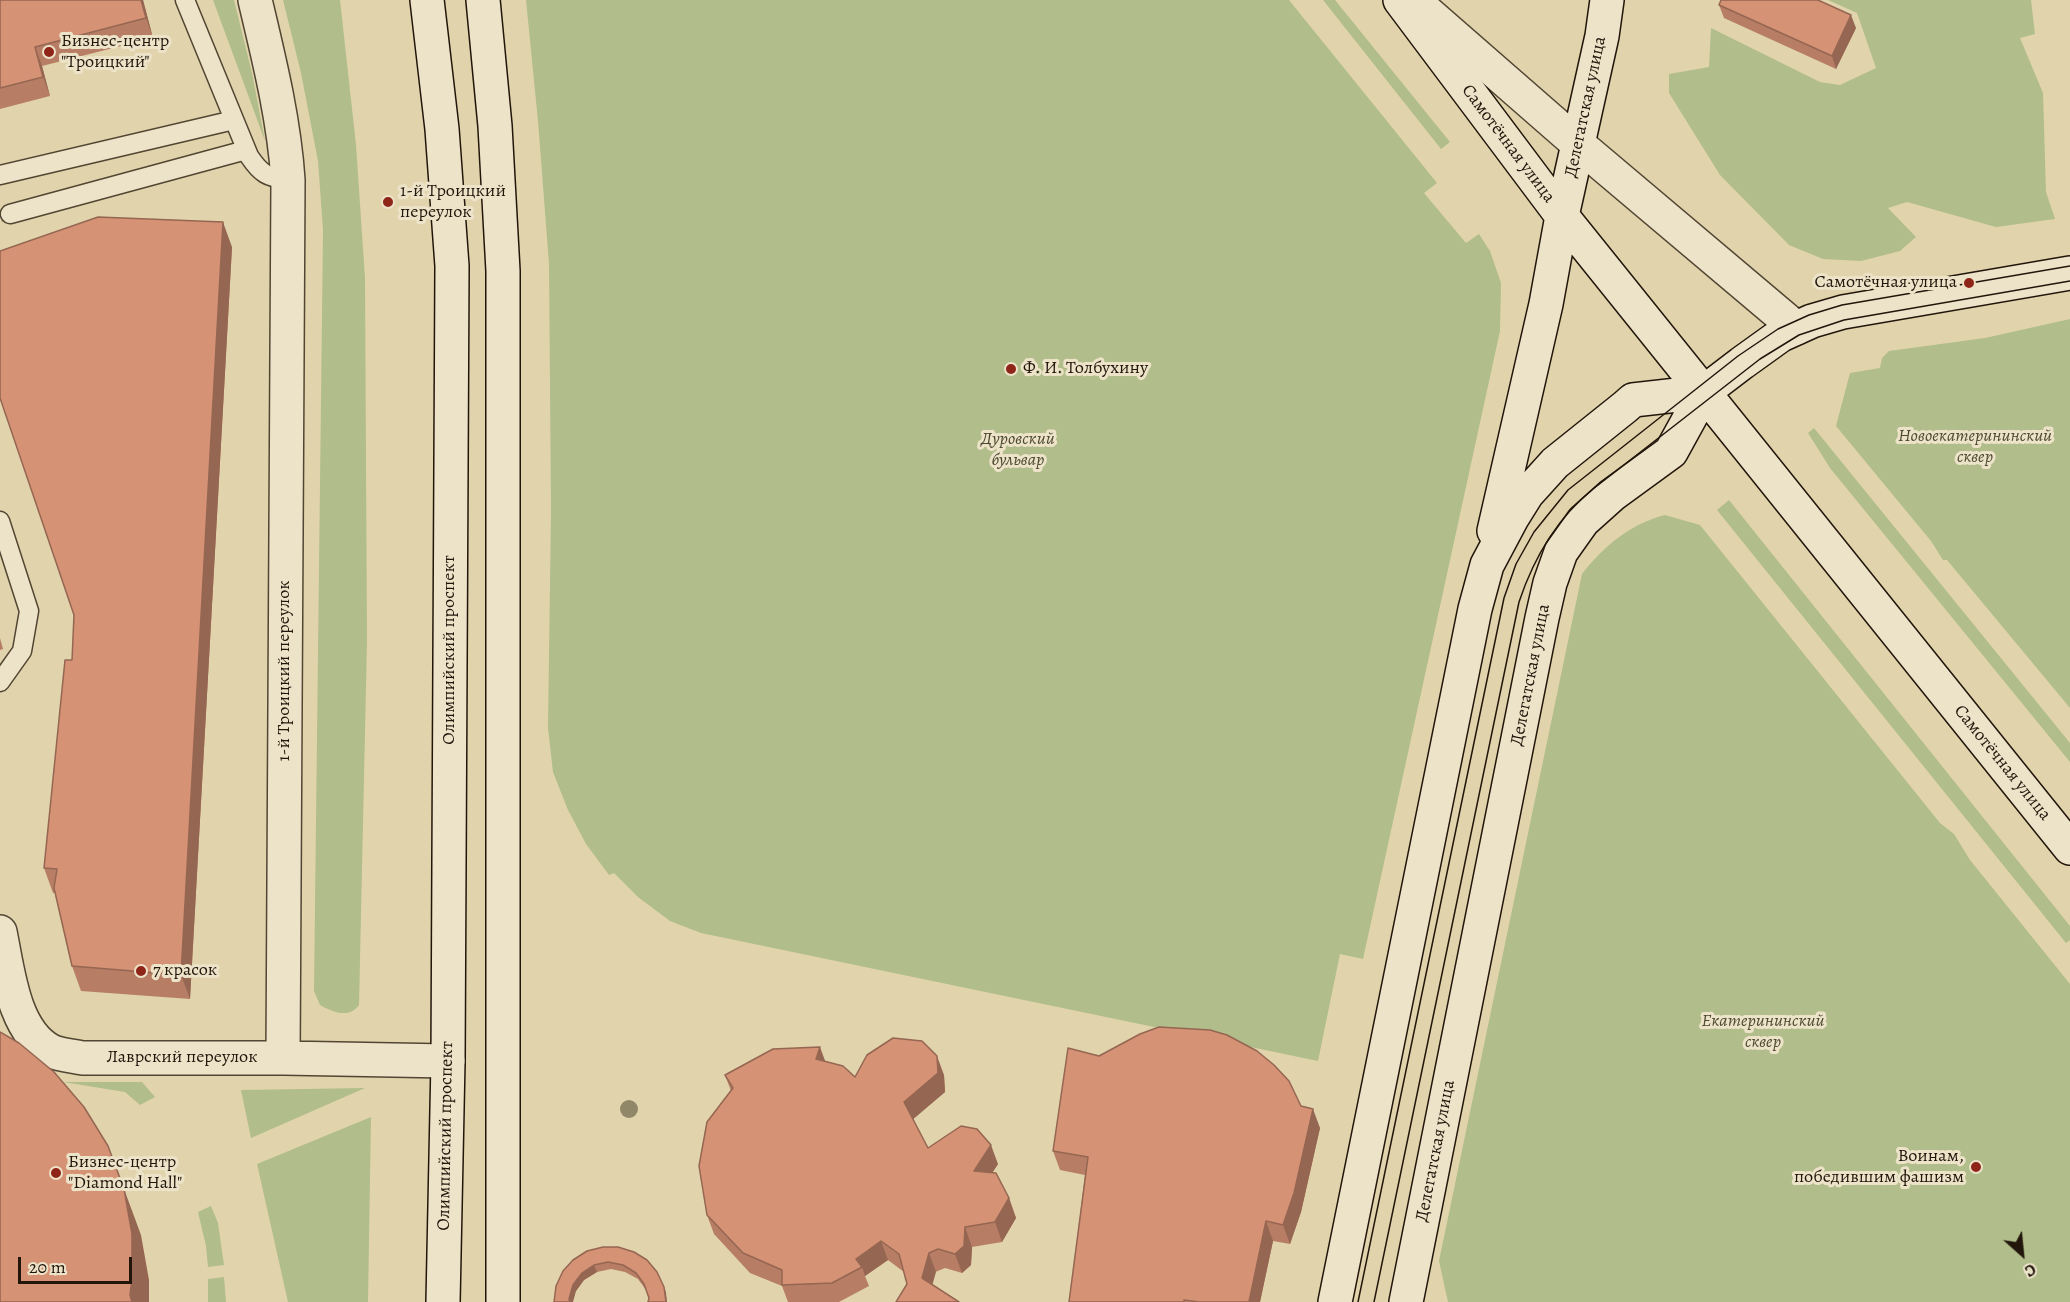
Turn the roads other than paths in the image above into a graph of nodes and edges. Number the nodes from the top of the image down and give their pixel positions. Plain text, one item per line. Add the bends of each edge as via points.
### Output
1 (185, 0) edge
2 (255, 0) edge
3 (427, 0) edge
4 (483, 0) edge
5 (1400, 0) edge
6 (1413, 0) edge
7 (1607, 0) edge
8 (234, 120) junction
9 (1578, 144) junction
10 (246, 150) junction
11 (0, 175) edge
12 (288, 180) junction
13 (10, 214) dead end
14 (1562, 216) junction
15 (2070, 273) edge
16 (1796, 328) junction
17 (1704, 392) junction
18 (0, 521) edge
19 (1487, 565) junction
20 (0, 682) edge
21 (2070, 848) edge
22 (0, 932) edge
23 (4, 967) edge
24 (283, 1058) junction
25 (448, 1061) junction
26 (443, 1302) edge
27 (503, 1302) edge
28 (1335, 1302) edge
29 (1406, 1302) edge

1 - 8 lane
2 - 12 main road, 1-й Троицкий переулок via 275,87
3 - 25 main road, Олимпийский проспект via 452,266
4 - 27 main road via 503,271
5 - 14 main road, Самотёчная улица
6 - 9 main road
7 - 9 main road, Делегатская улица
8 - 10 lane
8 - 11 lane
9 - 14 main road, Делегатская улица
9 - 16 main road
10 - 12 lane via 269,178
10 - 13 lane
12 - 24 main road, 1-й Троицкий переулок
14 - 17 main road, Самотёчная улица
14 - 19 main road, Делегатская улица
15 - 16 main road via 1843,312
16 - 17 main road
17 - 19 main road, Делегатская улица via 1633,400 1624,407 1554,463 1527,494
17 - 21 main road, Самотёчная улица
17 - 29 main road, Делегатская улица via 1671,452 1583,521 1561,552 1550,583
18 - 20 lane via 29,611 22,651
19 - 28 main road, Делегатская улица
22 - 23 main road, Лаврский переулок
23 - 24 main road, Лаврский переулок via 23,1022 34,1039 53,1052 82,1058
24 - 25 main road, Лаврский переулок
25 - 26 main road, Олимпийский проспект

